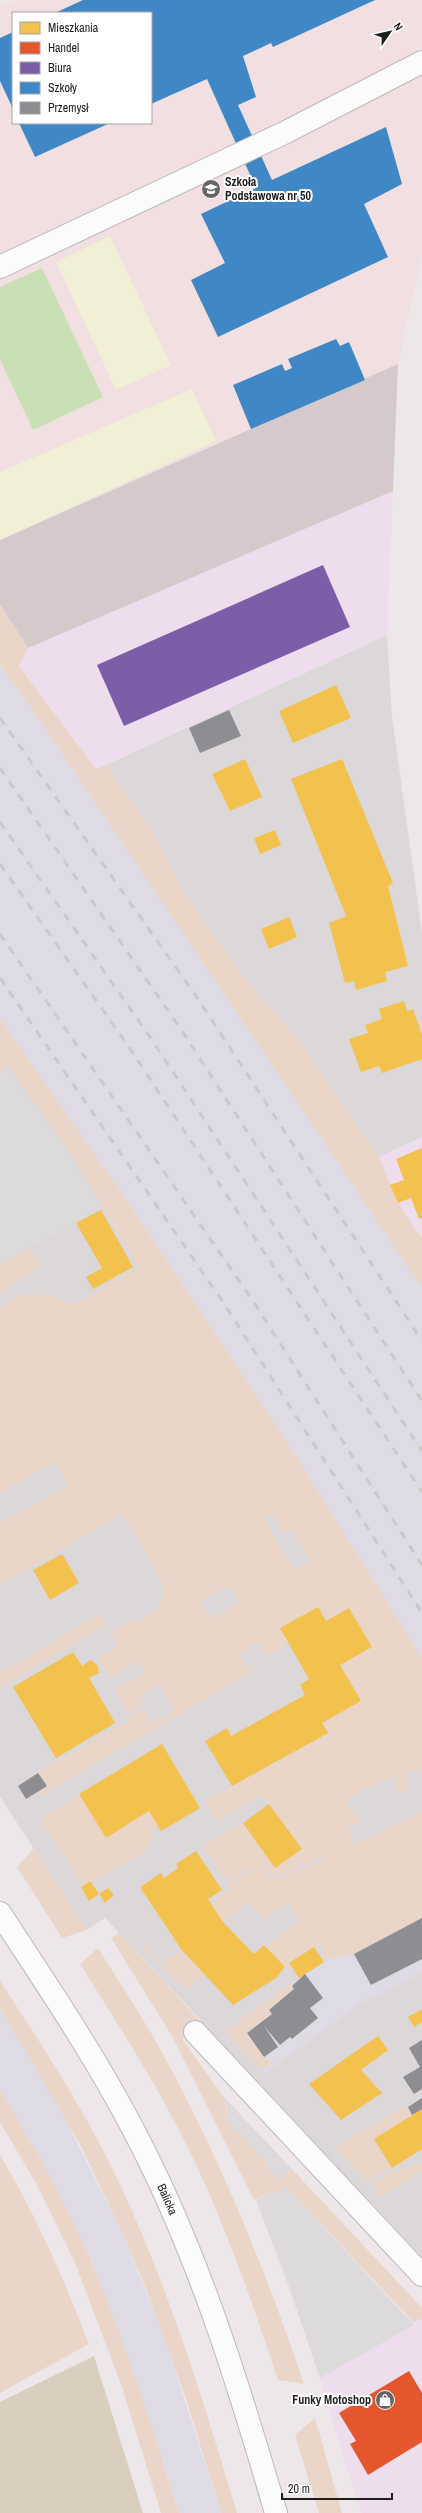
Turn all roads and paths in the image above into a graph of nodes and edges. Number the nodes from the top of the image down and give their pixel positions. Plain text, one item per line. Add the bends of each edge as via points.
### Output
1 (422, 62) edge
2 (0, 267) edge
3 (0, 1913) edge
4 (195, 2032) dead end
5 (422, 2275) edge
6 (276, 2513) edge

1 - 2 street via 279,136
3 - 6 street, Balicka via 113,2093 157,2177 185,2241 224,2344
4 - 5 street

